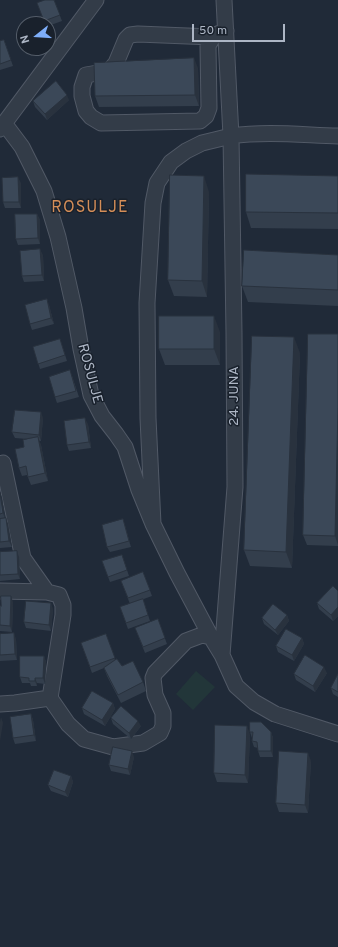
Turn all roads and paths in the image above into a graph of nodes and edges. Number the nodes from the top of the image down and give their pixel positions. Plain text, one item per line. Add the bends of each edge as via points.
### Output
1 (224, 0) edge
2 (93, 1) edge
3 (219, 34) junction
4 (3, 122) edge
5 (231, 136) junction
6 (338, 136) edge
7 (3, 463) dead end
8 (153, 524) junction
9 (0, 591) edge
10 (47, 592) junction
11 (211, 637) junction
12 (222, 655) junction
13 (50, 698) junction
14 (0, 704) edge
15 (338, 734) edge

1 - 3 street
2 - 4 street, ROSULJE
3 - 3 street via 208,46 208,108 206,116 200,121 101,123 86,111 82,96 86,75 109,71 116,63 130,35
3 - 5 street, 24. JUNA
4 - 8 street, ROSULJE via 22,147 44,191 58,237 91,395 102,416 125,447
5 - 6 street via 268,133
5 - 8 street via 202,143 171,162 157,183 154,196 147,303 148,418
5 - 12 street, 24. JUNA via 236,487
7 - 10 street via 24,558
8 - 11 street, ROSULJE
9 - 10 street
10 - 13 street via 59,596 63,605
11 - 12 street, ROSULJE
11 - 13 street via 202,635 186,642 154,673 156,695 163,713 163,726 160,733 143,743 113,748 84,739 68,724
12 - 15 street, ROSULJE via 236,686 254,702 275,714
13 - 14 street

